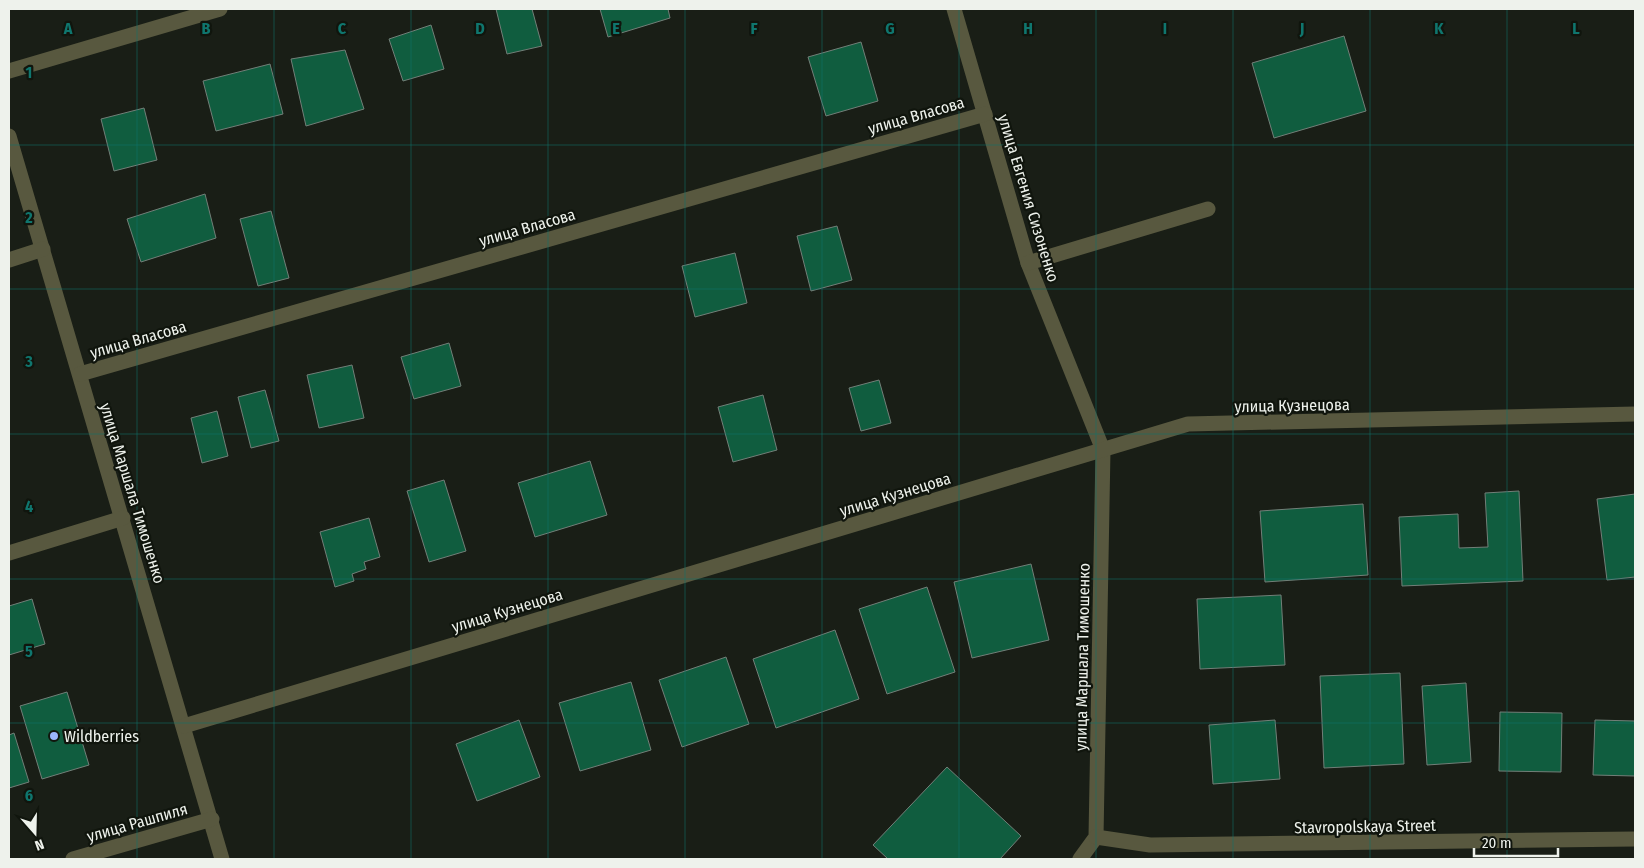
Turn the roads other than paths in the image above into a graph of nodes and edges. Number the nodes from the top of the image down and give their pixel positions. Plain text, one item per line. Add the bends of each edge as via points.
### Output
1 (220, 9) edge
2 (954, 9) edge
3 (9, 71) edge
4 (984, 114) junction
5 (9, 136) edge
6 (1208, 209) dead end
7 (43, 249) junction
8 (9, 260) edge
9 (1028, 263) junction
10 (80, 374) junction
11 (1635, 414) edge
12 (1103, 450) junction
13 (123, 518) junction
14 (9, 553) edge
15 (184, 726) junction
16 (212, 819) junction
17 (1096, 836) junction
18 (1635, 839) edge
19 (73, 859) edge
20 (222, 859) edge
21 (1080, 859) edge

1 - 3 street
2 - 4 street, улица Евгения Сизоненко
4 - 9 street, улица Евгения Сизоненко
4 - 10 street, улица Власова
5 - 7 street, улица Маршала Тимошенко
6 - 9 street
7 - 8 street
7 - 10 street, улица Маршала Тимошенко
9 - 12 street, улица Евгения Сизоненко
10 - 13 street, улица Маршала Тимошенко
11 - 12 street, улица Кузнецова via 1188,424
12 - 15 street, улица Кузнецова
12 - 17 street, улица Маршала Тимошенко
13 - 14 street
13 - 15 street, улица Маршала Тимошенко
15 - 16 street, улица Маршала Тимошенко
16 - 19 street, улица Рашпиля
16 - 20 street, улица Маршала Тимошенко
17 - 18 street, Stavropolskaya Street via 1150,845
17 - 21 street

